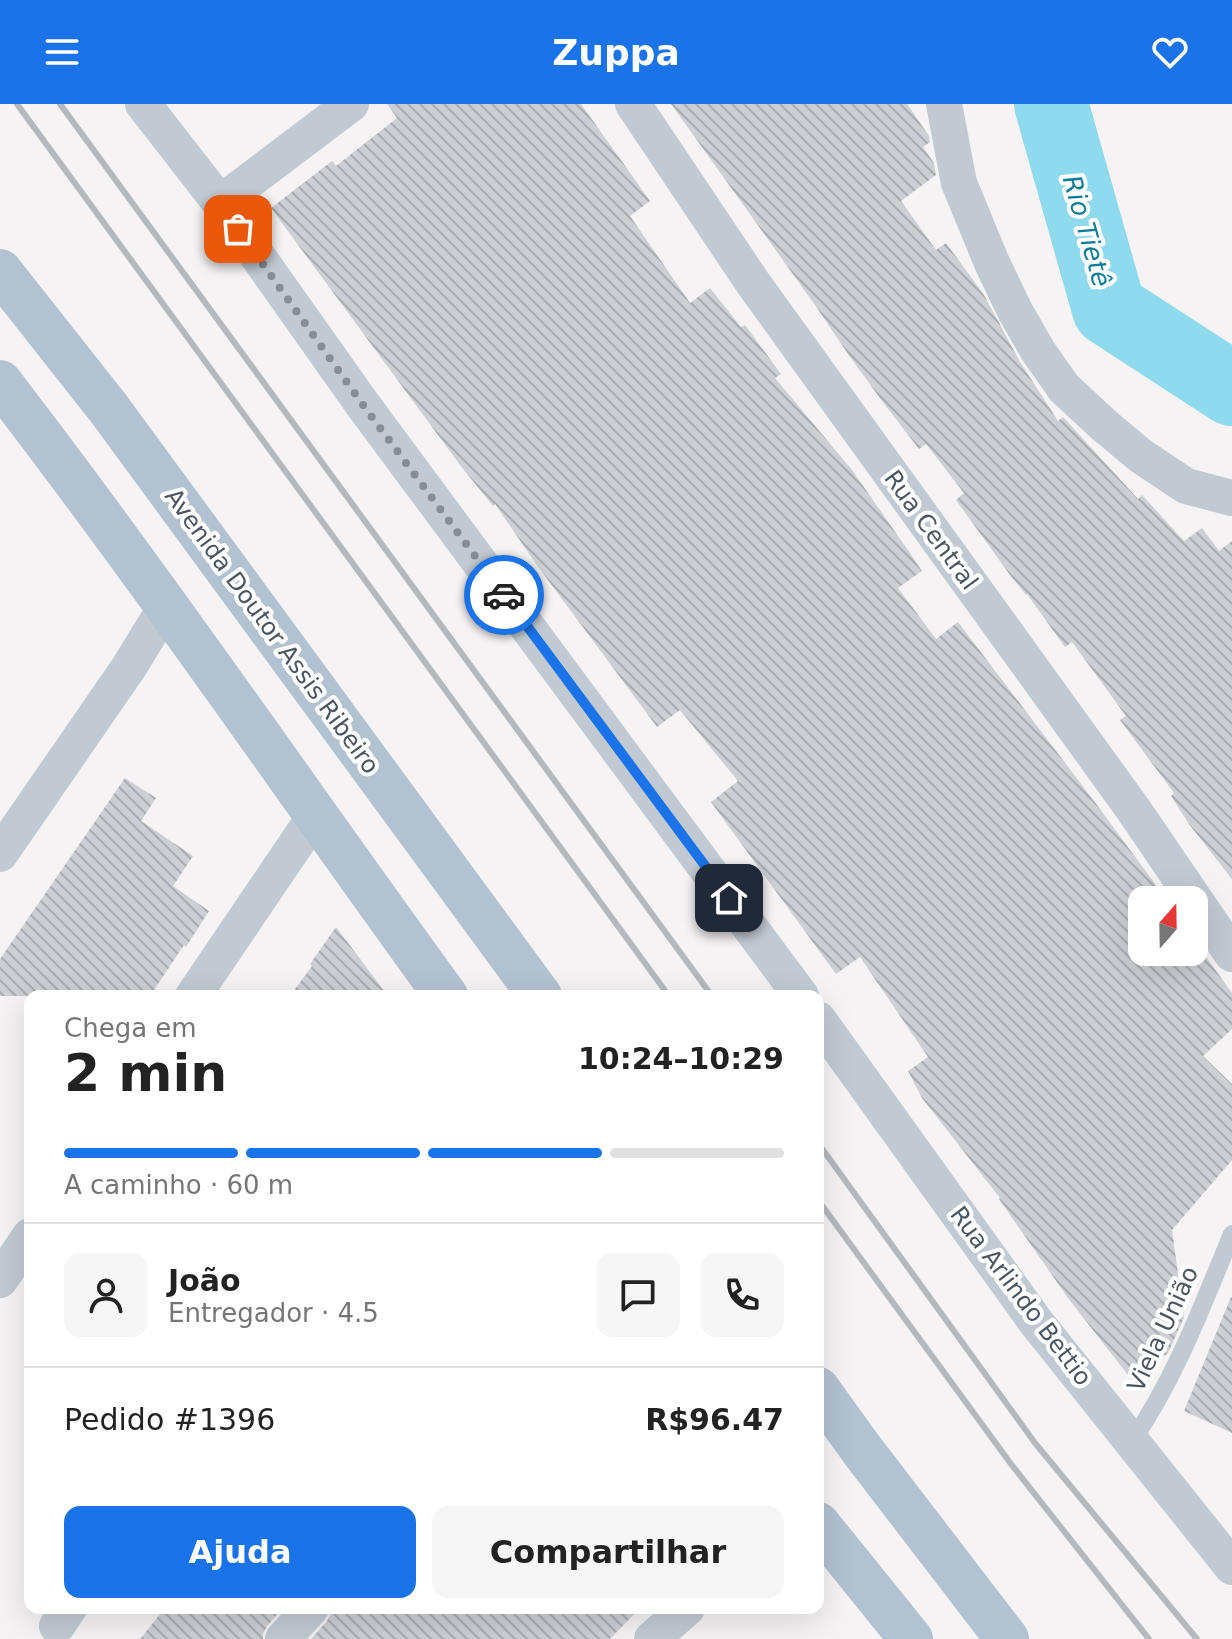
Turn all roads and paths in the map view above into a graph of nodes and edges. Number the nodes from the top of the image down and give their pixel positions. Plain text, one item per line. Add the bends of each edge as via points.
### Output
1 (143, 104) edge
2 (351, 104) edge
3 (633, 104) edge
4 (944, 104) edge
5 (220, 203) junction
6 (0, 271) edge
7 (0, 382) edge
8 (1232, 498) edge
9 (167, 605) junction
10 (315, 816) junction
11 (0, 854) edge
12 (1232, 954) edge
13 (197, 990) edge
14 (442, 990) edge
15 (536, 990) edge
16 (797, 990) edge
17 (824, 1027) edge
18 (1232, 1234) edge
19 (24, 1245) edge
20 (0, 1280) edge
21 (824, 1397) edge
22 (1132, 1441) junction
23 (824, 1531) edge
24 (1232, 1567) edge
25 (306, 1614) edge
26 (680, 1614) edge
27 (283, 1639) edge
28 (652, 1639) edge
29 (911, 1639) edge
30 (1007, 1639) edge

1 - 5 street
2 - 5 street
3 - 12 street, Rua Central via 753,283
4 - 8 street via 959,183 992,263 1022,324 1064,388 1141,456 1186,486
5 - 16 street via 363,405
6 - 15 main road, Avenida Doutor Assis Ribeiro via 109,409
7 - 9 main road
9 - 10 main road
9 - 11 street
10 - 13 street
10 - 14 main road
17 - 22 street, Rua Arlindo Bettio via 1036,1322
18 - 22 lane, Viela União via 1159,1398
19 - 20 street
21 - 30 main road
22 - 24 street, Rua Arlindo Bettio
23 - 29 main road
25 - 27 street
26 - 28 street

